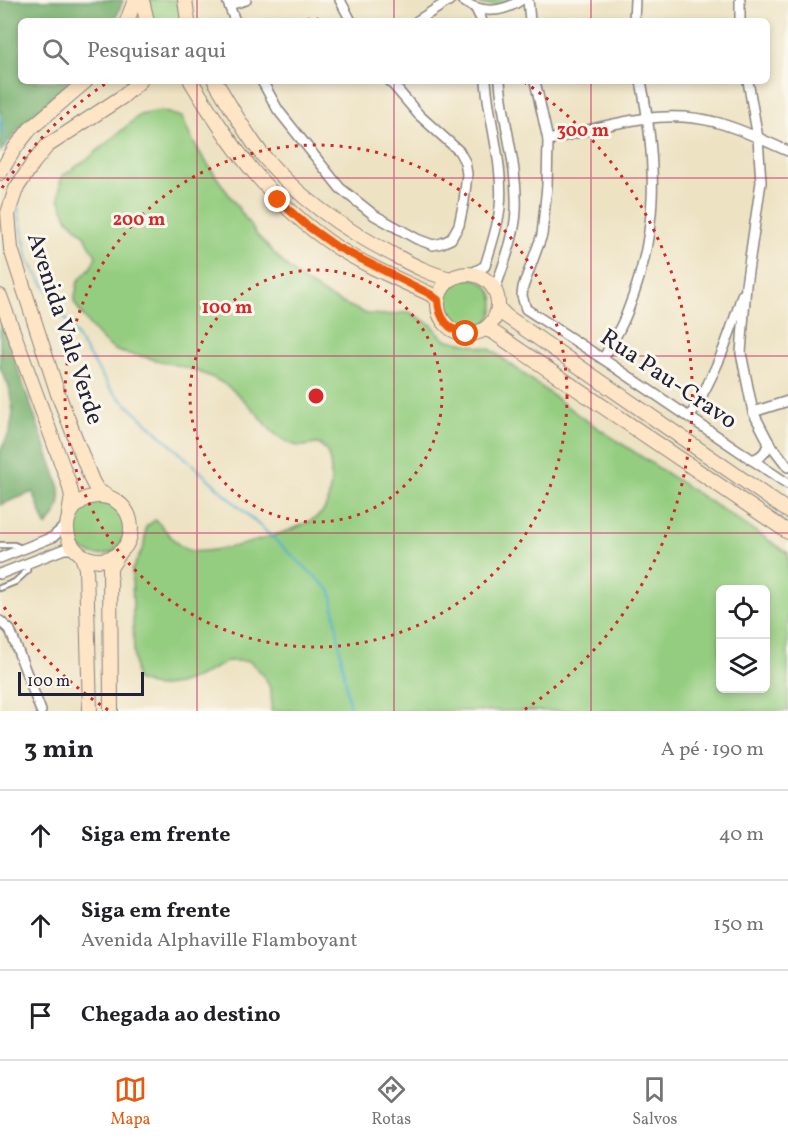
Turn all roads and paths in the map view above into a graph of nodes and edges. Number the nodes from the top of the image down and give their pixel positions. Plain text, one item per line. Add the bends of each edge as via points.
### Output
1 (135, 0) edge
2 (142, 0) edge
3 (246, 0) edge
4 (340, 0) edge
5 (450, 0) edge
6 (462, 0) edge
7 (521, 0) edge
8 (528, 0) edge
9 (635, 0) edge
10 (740, 0) edge
11 (228, 3) edge
12 (476, 9) junction
13 (501, 9) junction
14 (128, 18) edge
15 (146, 18) edge
16 (234, 18) edge
17 (349, 18) edge
18 (422, 18) edge
19 (480, 18) edge
20 (496, 18) edge
21 (530, 18) edge
22 (634, 18) edge
23 (740, 18) edge
24 (82, 84) edge
25 (137, 84) edge
26 (193, 84) edge
27 (217, 84) edge
28 (264, 84) edge
29 (393, 84) edge
30 (486, 84) edge
31 (501, 84) edge
32 (536, 84) edge
33 (642, 84) edge
34 (749, 84) edge
35 (648, 117) junction
36 (758, 138) junction
37 (548, 140) junction
38 (788, 151) edge
39 (0, 173) edge
40 (470, 274) junction
41 (451, 279) junction
42 (747, 285) junction
43 (495, 290) junction
44 (0, 296) edge
45 (438, 300) junction
46 (498, 308) junction
47 (485, 329) junction
48 (725, 349) junction
49 (741, 353) junction
50 (603, 359) junction
51 (788, 401) edge
52 (753, 412) junction
53 (690, 417) junction
54 (768, 441) junction
55 (752, 460) junction
56 (788, 467) edge
57 (788, 484) edge
58 (107, 496) junction
59 (788, 511) edge
60 (68, 520) junction
61 (788, 532) edge
62 (0, 545) edge
63 (24, 549) junction
64 (78, 552) junction
65 (120, 553) junction
66 (0, 558) edge
67 (28, 563) junction
68 (0, 574) edge
69 (0, 588) edge
70 (0, 621) edge
71 (41, 711) edge
72 (90, 711) edge
73 (111, 711) edge

1 - 14 street
2 - 15 street
3 - 11 street
4 - 17 street
5 - 18 street
6 - 12 street
7 - 13 street
8 - 21 street
9 - 22 street
10 - 23 street
11 - 16 street
12 - 13 street
12 - 19 street
13 - 20 street
24 - 39 street via 30,129
25 - 58 street, Avenida Vale Verde via 47,146 16,189 8,213 11,249 58,394 92,481
26 - 45 street via 251,171 306,225 337,247
27 - 41 street via 265,157 318,208 378,247 434,275
28 - 29 street via 278,110 340,188 374,215 433,245 451,239 459,225 467,174 465,162 459,151 419,115
30 - 40 street via 500,177 500,206 485,266
31 - 43 street via 516,175 516,212
32 - 37 street
33 - 35 street
34 - 36 street
35 - 36 street via 684,116 716,122
35 - 37 street
35 - 50 street via 652,213 644,262 628,311
36 - 38 street
36 - 42 street via 761,182
37 - 50 street, Rua Pau-Cravo via 542,235 523,287 525,309
40 - 41 street
40 - 43 street via 480,276
41 - 45 street
42 - 48 street
42 - 49 street
43 - 46 street
44 - 60 street, Avenida Vale Verde via 68,481 72,496
45 - 47 street via 442,319 457,332 476,333
46 - 47 street
46 - 59 street
47 - 61 street
48 - 49 street via 734,347
48 - 53 street
49 - 52 street
50 - 53 street, Rua Pau-Cravo
51 - 52 street
52 - 54 street
53 - 55 street, Rua Pau-Cravo
54 - 55 street via 764,454
54 - 56 street
55 - 57 street, Rua Pau-Cravo
58 - 60 street via 85,499 76,505
58 - 65 street via 124,507 131,526 127,545
60 - 63 street via 53,537
60 - 64 street via 67,534
62 - 63 lane
63 - 66 street
64 - 65 street via 101,561
64 - 67 street via 64,549
64 - 72 street via 86,568
65 - 73 street via 110,568
67 - 68 street
67 - 69 lane via 27,571 15,582
70 - 71 street via 10,630

